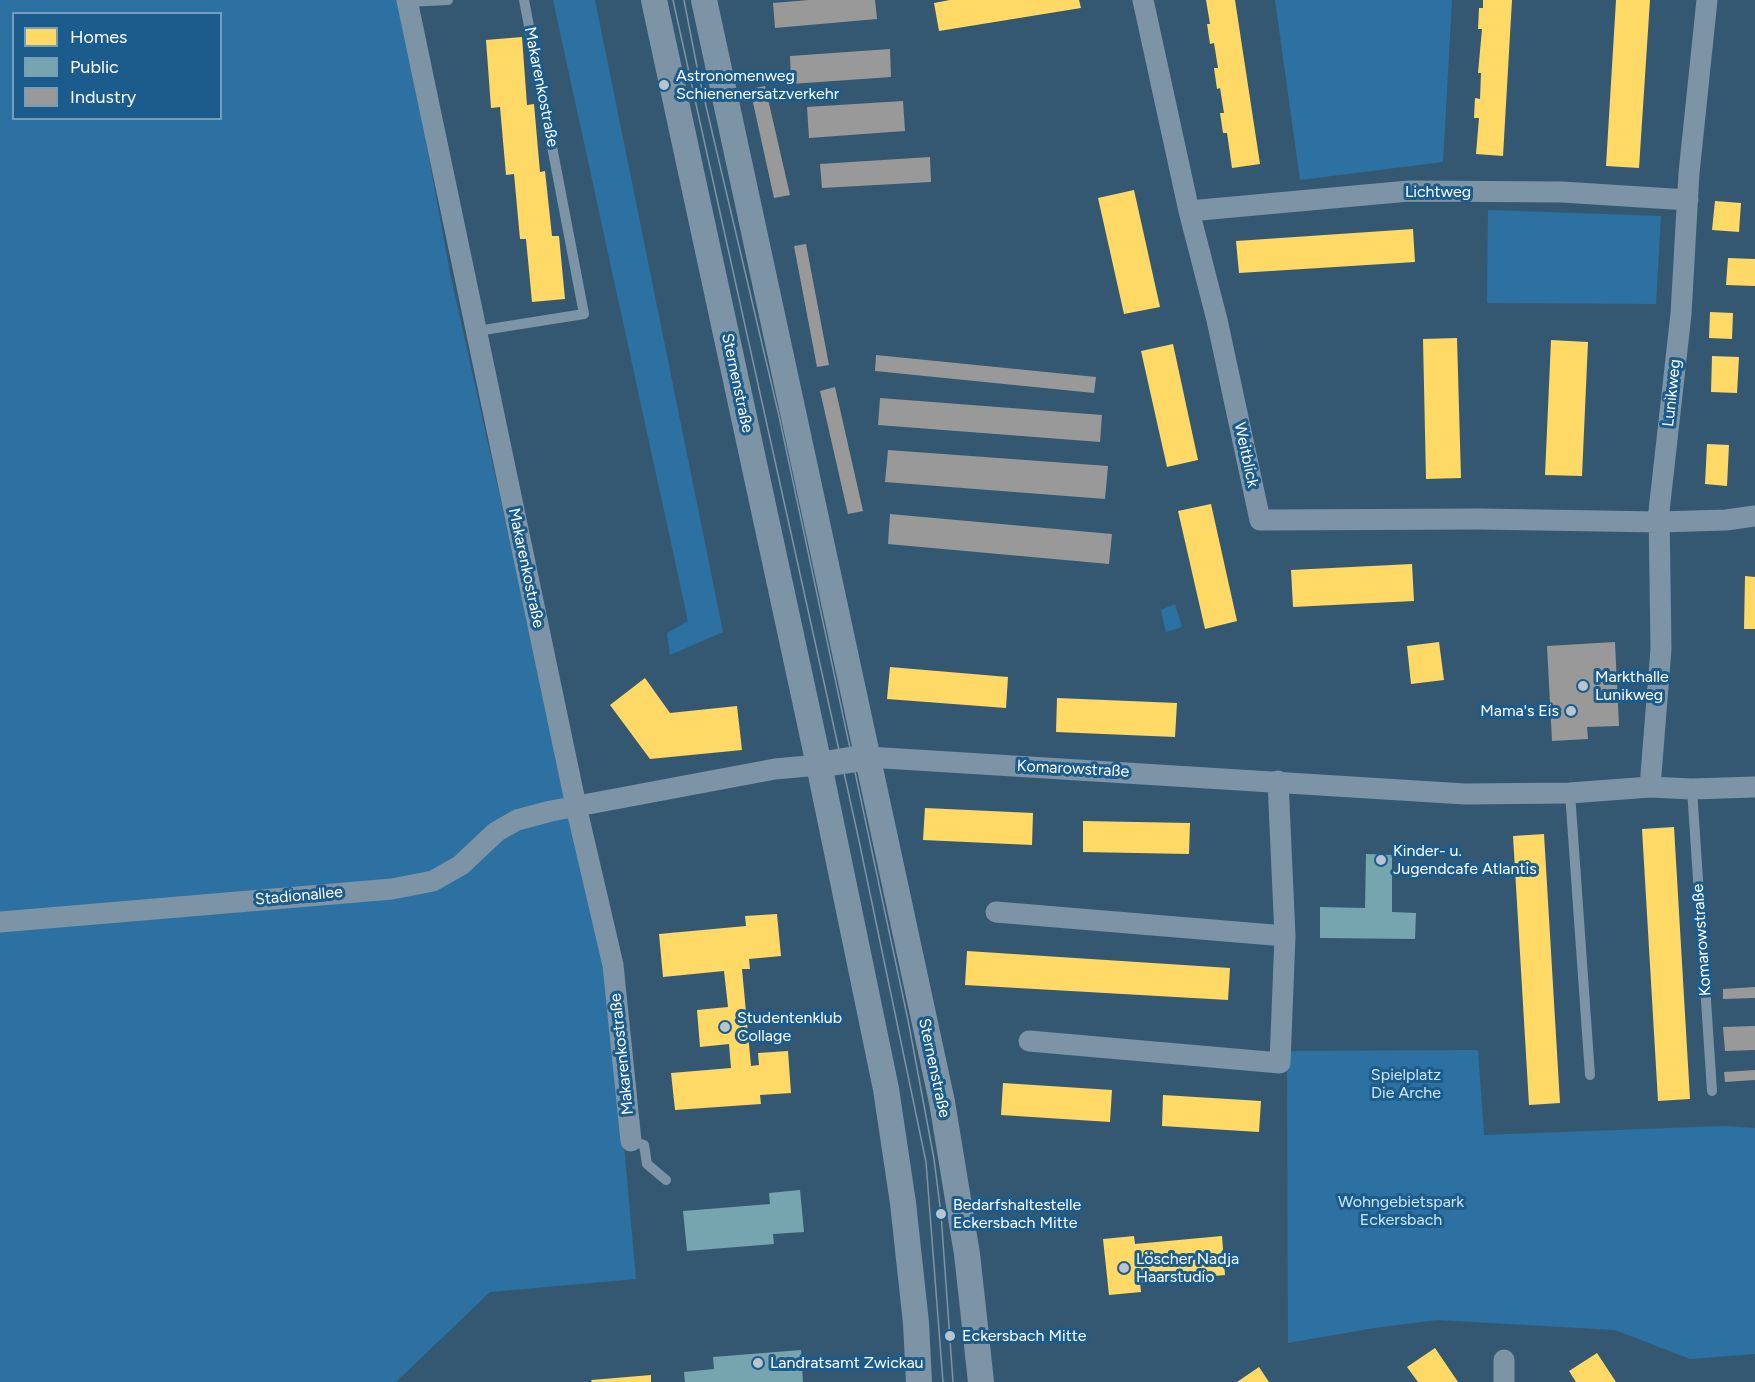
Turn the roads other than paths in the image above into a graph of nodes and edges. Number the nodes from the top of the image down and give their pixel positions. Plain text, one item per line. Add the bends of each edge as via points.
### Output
1 (448, 0) edge
2 (524, 0) edge
3 (654, 0) edge
4 (704, 0) edge
5 (1143, 0) edge
6 (1707, 0) edge
7 (407, 1) edge
8 (1688, 200) junction
9 (1188, 211) junction
10 (477, 331) junction
11 (1755, 516) edge
12 (1659, 522) junction
13 (868, 757) junction
14 (819, 765) junction
15 (1278, 781) junction
16 (1650, 787) junction
17 (1755, 787) edge
18 (1692, 789) junction
19 (1570, 793) junction
20 (576, 806) junction
21 (996, 912) dead end
22 (0, 922) edge
23 (1285, 936) junction
24 (1029, 1041) dead end
25 (1590, 1075) dead end
26 (1712, 1091) dead end
27 (631, 1141) joint
28 (666, 1180) dead end
29 (1504, 1360) dead end
30 (919, 1382) edge
31 (981, 1382) edge
32 (1504, 1382) edge

1 - 7 lane, Makarenkostraße
2 - 10 lane, Makarenkostraße via 584,314
3 - 14 street, Sternenstraße
4 - 13 street, Sternenstraße
5 - 9 street, Weitblick
6 - 8 street, Lunikweg
7 - 10 street, Makarenkostraße
8 - 9 street, Lichtweg via 1562,192 1409,191
8 - 12 street, Lunikweg via 1681,314
9 - 12 street, Weitblick via 1217,320 1260,520
10 - 20 street, Makarenkostraße
11 - 12 street
12 - 16 street, Lunikweg via 1660,650
13 - 14 street
13 - 15 street, Komarowstraße
13 - 31 street, Sternenstraße via 942,1102 967,1254
14 - 20 street via 775,769
14 - 30 street, Sternenstraße via 886,1089 903,1203
15 - 19 street, Komarowstraße via 1465,794
15 - 23 street
16 - 18 street, Komarowstraße
16 - 19 street, Komarowstraße
17 - 18 street, Komarowstraße
18 - 26 lane, Komarowstraße
19 - 25 lane
20 - 22 street, Stadionallee via 517,820 496,832 461,865 433,881 392,889
20 - 27 street, Makarenkostraße via 613,965
21 - 23 street
23 - 24 street via 1280,1063
27 - 28 lane, Makarenkostraße via 644,1145 647,1164
29 - 32 street

